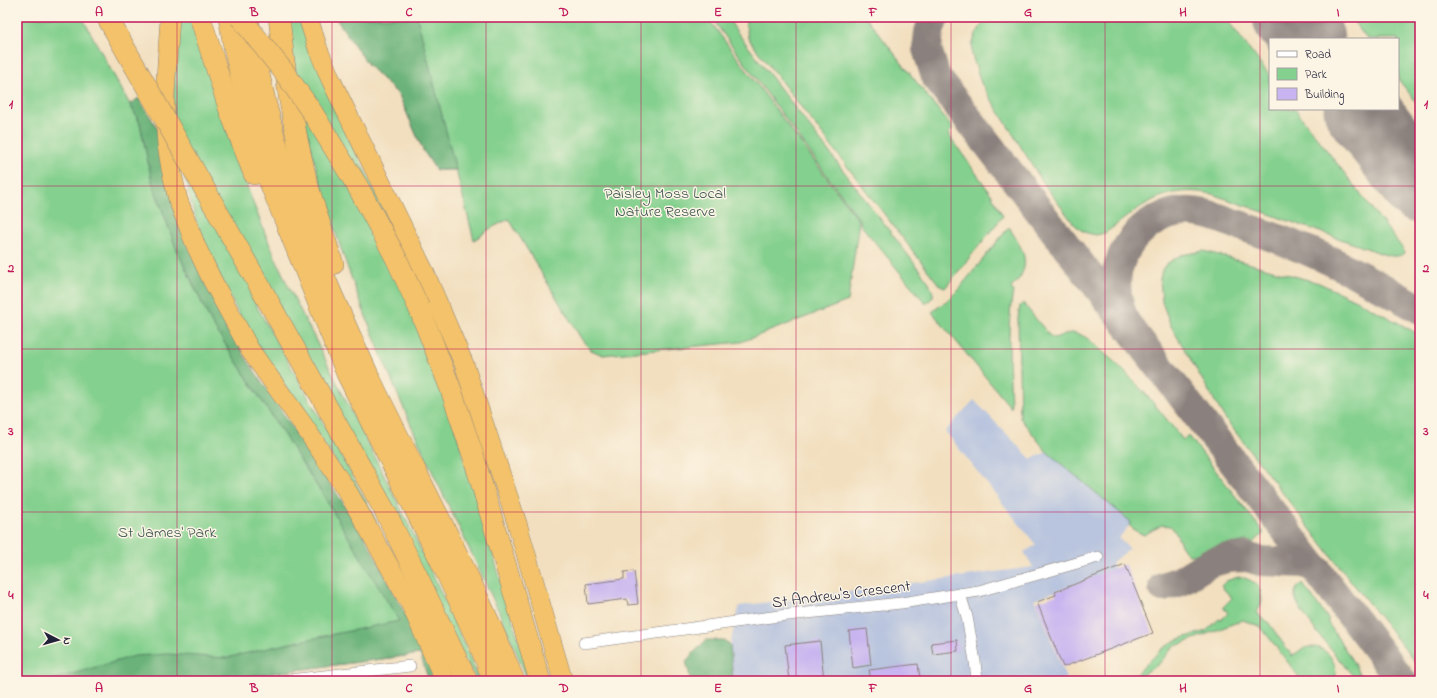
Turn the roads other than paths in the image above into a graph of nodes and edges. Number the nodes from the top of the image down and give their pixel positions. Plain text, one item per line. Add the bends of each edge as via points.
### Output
1 (107, 17) edge
2 (170, 17) edge
3 (200, 17) edge
4 (229, 17) edge
5 (240, 17) edge
6 (248, 17) edge
7 (279, 17) edge
8 (308, 17) edge
9 (347, 374) junction
10 (439, 517) junction
11 (1098, 557) dead end
12 (960, 594) junction
13 (584, 643) dead end
14 (410, 666) dead end
15 (281, 681) edge
16 (446, 681) edge
17 (467, 681) edge
18 (494, 681) edge
19 (514, 681) edge
20 (540, 681) edge
21 (563, 681) edge
22 (977, 681) edge

1 - 17 highway, bridge via 385,510
2 - 16 highway via 165,101 167,145 178,200 196,246 250,350 302,423 356,508 411,605
3 - 9 highway via 228,108 255,178 301,282
4 - 9 highway via 251,119 266,173
5 - 20 highway, bridge via 312,112 358,187 419,308 473,455
6 - 10 highway via 264,99 286,177 307,235 372,381
7 - 10 highway via 290,100 316,215 345,297
8 - 21 highway via 331,80 424,272 464,364 517,523
9 - 18 highway via 440,559
10 - 19 highway via 498,639
11 - 12 street, St Andrew's Crescent via 979,591
12 - 13 street, St Andrew's Crescent
12 - 22 street via 967,617
14 - 15 street

